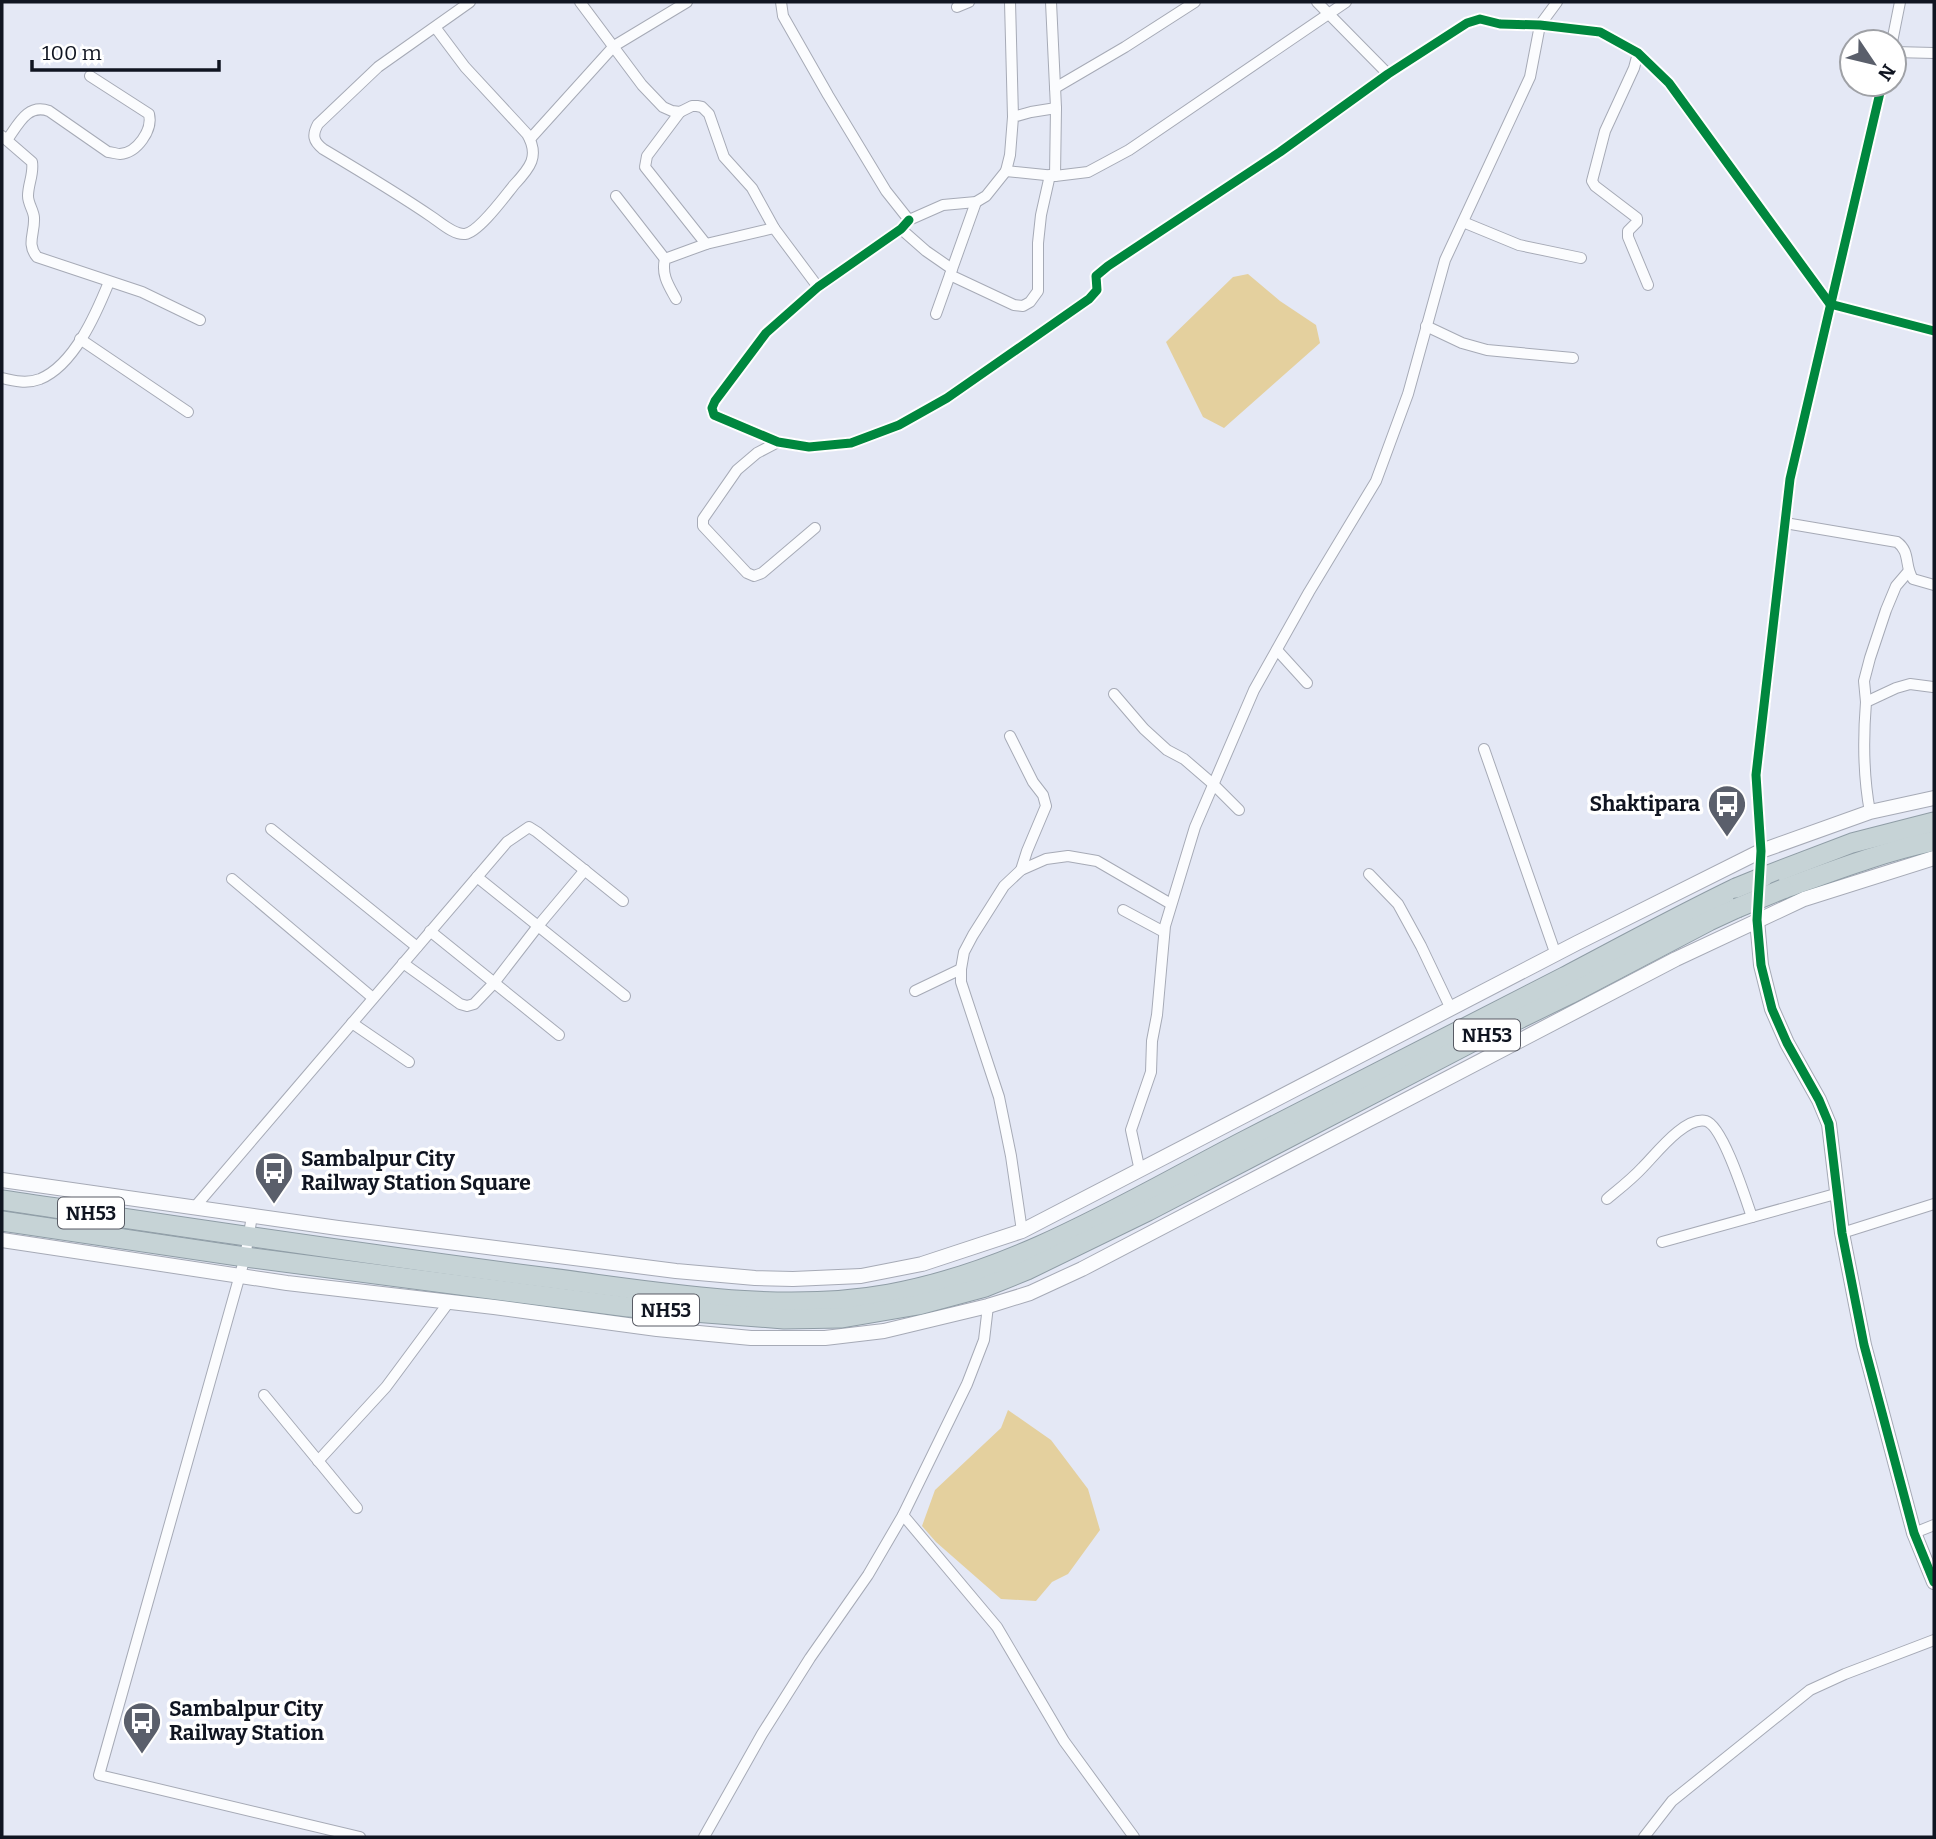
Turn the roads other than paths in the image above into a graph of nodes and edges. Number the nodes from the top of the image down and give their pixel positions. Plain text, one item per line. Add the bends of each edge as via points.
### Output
1 (470, 2) edge
2 (580, 2) edge
3 (687, 2) edge
4 (781, 2) edge
5 (969, 2) edge
6 (1010, 2) edge
7 (1051, 2) edge
8 (1195, 2) edge
9 (1317, 2) edge
10 (1346, 2) edge
11 (1900, 2) edge
12 (1550, 5) edge
13 (957, 7) dead end
14 (1328, 13) junction
15 (1540, 25) junction
16 (435, 27) junction
17 (1895, 28) edge
18 (614, 46) junction
19 (1908, 52) edge
20 (1637, 53) junction
21 (1934, 53) edge
22 (1388, 75) junction
23 (90, 76) dead end
24 (1055, 88) junction
25 (1879, 98) edge
26 (1056, 108) junction
27 (680, 112) junction
28 (1013, 117) junction
29 (4, 138) edge
30 (530, 139) junction
31 (1006, 171) junction
32 (1052, 176) junction
33 (616, 196) dead end
34 (976, 202) junction
35 (1463, 222) junction
36 (905, 224) junction
37 (775, 228) junction
38 (706, 244) junction
39 (1581, 258) dead end
40 (665, 259) junction
41 (951, 272) junction
42 (109, 282) junction
43 (1648, 285) dead end
44 (818, 287) junction
45 (676, 299) dead end
46 (1830, 304) junction
47 (936, 314) dead end
48 (200, 320) dead end
49 (1426, 326) junction
50 (1934, 331) edge
51 (80, 339) junction
52 (1573, 358) dead end
53 (2, 378) edge
54 (188, 412) dead end
55 (778, 442) junction
56 (1784, 523) junction
57 (815, 528) dead end
58 (1908, 572) junction
59 (1934, 585) edge
60 (1276, 650) junction
61 (1307, 683) dead end
62 (1933, 687) edge
63 (1114, 694) dead end
64 (1866, 702) junction
65 (1010, 736) dead end
66 (1484, 749) dead end
67 (1213, 784) junction
68 (1934, 798) edge
69 (1239, 810) dead end
70 (1870, 812) junction
71 (1934, 822) edge
72 (271, 829) dead end
73 (1934, 841) edge
74 (1761, 851) junction
75 (1934, 858) edge
76 (1915, 863) junction
77 (1934, 866) edge
78 (585, 870) junction
79 (1021, 870) junction
80 (1369, 874) dead end
81 (477, 877) junction
82 (232, 879) dead end
83 (623, 901) dead end
84 (1171, 904) junction
85 (1123, 910) dead end
86 (1757, 920) junction
87 (538, 926) junction
88 (430, 932) junction
89 (1164, 932) junction
90 (417, 947) junction
91 (1556, 955) junction
92 (403, 963) junction
93 (961, 969) junction
94 (494, 983) junction
95 (915, 990) dead end
96 (625, 996) dead end
97 (373, 998) junction
98 (1451, 1009) junction
99 (352, 1023) junction
100 (559, 1035) dead end
101 (409, 1062) dead end
102 (1291, 1126) junction
103 (1140, 1171) junction
104 (2, 1180) edge
105 (1839, 1193) junction
106 (1607, 1199) dead end
107 (2, 1200) edge
108 (1934, 1204) edge
109 (194, 1208) junction
110 (252, 1216) junction
111 (1752, 1217) junction
112 (2, 1221) edge
113 (1022, 1231) junction
114 (1842, 1233) junction
115 (248, 1236) junction
116 (2, 1240) edge
117 (1662, 1242) dead end
118 (242, 1266) junction
119 (449, 1302) junction
120 (989, 1306) junction
121 (264, 1395) dead end
122 (318, 1461) junction
123 (357, 1508) dead end
124 (904, 1515) junction
125 (1934, 1525) edge
126 (1914, 1533) junction
127 (1934, 1582) edge
128 (1934, 1640) edge
129 (359, 1837) edge
130 (704, 1837) edge
131 (1134, 1837) edge
132 (1644, 1837) edge

1 - 16 street
2 - 18 street
3 - 18 street
4 - 36 street via 783,16
5 - 13 street
6 - 28 street
7 - 24 street
8 - 24 street
9 - 14 street
10 - 14 street
11 - 17 street
12 - 15 street
14 - 22 street
14 - 32 street via 1129,150 1088,172
15 - 20 street via 1600,32
15 - 22 street via 1475,19
15 - 35 street via 1530,77
16 - 30 street
16 - 30 street via 377,67 349,93 318,124 315,141 461,234 474,230 525,173 534,152
18 - 27 street via 663,107
18 - 30 street
19 - 21 street
20 - 43 street via 1605,131 1592,181 1637,219 1628,237
20 - 46 street via 1669,83
22 - 55 street via 1108,266 1098,274 1096,292 1089,299 947,398 899,425 851,443 809,447
23 - 29 street via 149,114 148,129 130,152 108,152 41,108 26,114
24 - 26 street
25 - 46 street
26 - 28 street
26 - 32 street
27 - 37 street via 698,106 709,114 724,158 752,188
27 - 38 street via 645,167
28 - 31 street
29 - 42 street via 33,166 28,194 34,254
31 - 32 street
31 - 34 street
32 - 41 street via 1041,215 1038,291 1030,302 1014,305
33 - 40 street
34 - 36 street via 943,205
34 - 41 street
35 - 39 street via 1519,245
35 - 49 street via 1445,260
36 - 41 street via 926,251
36 - 44 street
37 - 38 street
37 - 44 street
38 - 40 street
40 - 45 street via 663,271
41 - 47 street
42 - 48 street
42 - 51 street
44 - 55 street via 766,334 713,404 716,417
46 - 50 street
46 - 56 street
49 - 52 street via 1487,350
49 - 60 street via 1408,394 1376,481
51 - 53 street via 54,371 38,380
51 - 54 street
55 - 57 street via 737,470 703,519 703,526 754,576
56 - 58 street via 1897,542 1904,547
56 - 74 street via 1756,775
58 - 59 street via 1913,579
58 - 64 street via 1885,610 1864,681
60 - 61 street
60 - 67 street
62 - 64 street via 1910,684
63 - 67 street via 1167,750
64 - 70 street via 1865,784
65 - 79 street via 1046,806
66 - 91 street
67 - 69 street
67 - 84 street
68 - 70 main road
70 - 74 main road
71 - 102 highway, NH53, bridge via 1852,843 1736,888
72 - 90 street
73 - 102 highway, NH53, bridge via 1858,861 1709,921 1570,995
74 - 86 street
74 - 91 main road
75 - 76 main road
76 - 77 street
76 - 86 main road via 1804,899
78 - 81 street via 529,827 507,842
78 - 83 street
78 - 87 street
79 - 84 street via 1046,859 1069,856 1097,861
79 - 93 street via 972,935
80 - 98 street via 1398,904
81 - 87 street
81 - 88 street
82 - 97 street
84 - 89 street
85 - 89 street
86 - 105 main road via 1760,965 1772,1009 1829,1124
86 - 120 main road via 1082,1269
87 - 94 street
87 - 96 street
88 - 90 street
88 - 94 street
89 - 103 street via 1151,1072 1132,1130
90 - 92 street
91 - 98 main road
92 - 94 street via 467,1006
92 - 97 street
93 - 95 street
93 - 113 street via 961,982 999,1097
94 - 100 street
97 - 99 street
98 - 103 main road
99 - 101 street
99 - 109 street
102 - 115 highway, NH53 via 1025,1252 939,1282 856,1299 712,1297
102 - 118 highway, NH53 via 1148,1211 1027,1270 918,1306 842,1318 784,1319 628,1307
103 - 113 main road
104 - 109 main road
105 - 111 street
105 - 114 main road
106 - 111 street via 1670,1137 1705,1121 1716,1130 1735,1164
107 - 115 highway, NH53
108 - 114 street
109 - 110 main road
110 - 113 main road via 650,1268 793,1279 861,1276 922,1264
110 - 115 street
111 - 117 street
112 - 118 highway, NH53
114 - 126 main road via 1864,1345
115 - 118 street
116 - 118 main road
118 - 119 main road
118 - 129 street via 99,1775
119 - 120 main road via 751,1338 825,1338 873,1332
119 - 122 street via 386,1387
120 - 124 street via 985,1340
121 - 122 street
122 - 123 street
124 - 130 street via 762,1734
124 - 131 street via 997,1627 1064,1741
125 - 126 street
126 - 127 main road
128 - 132 street via 1810,1690 1672,1801

